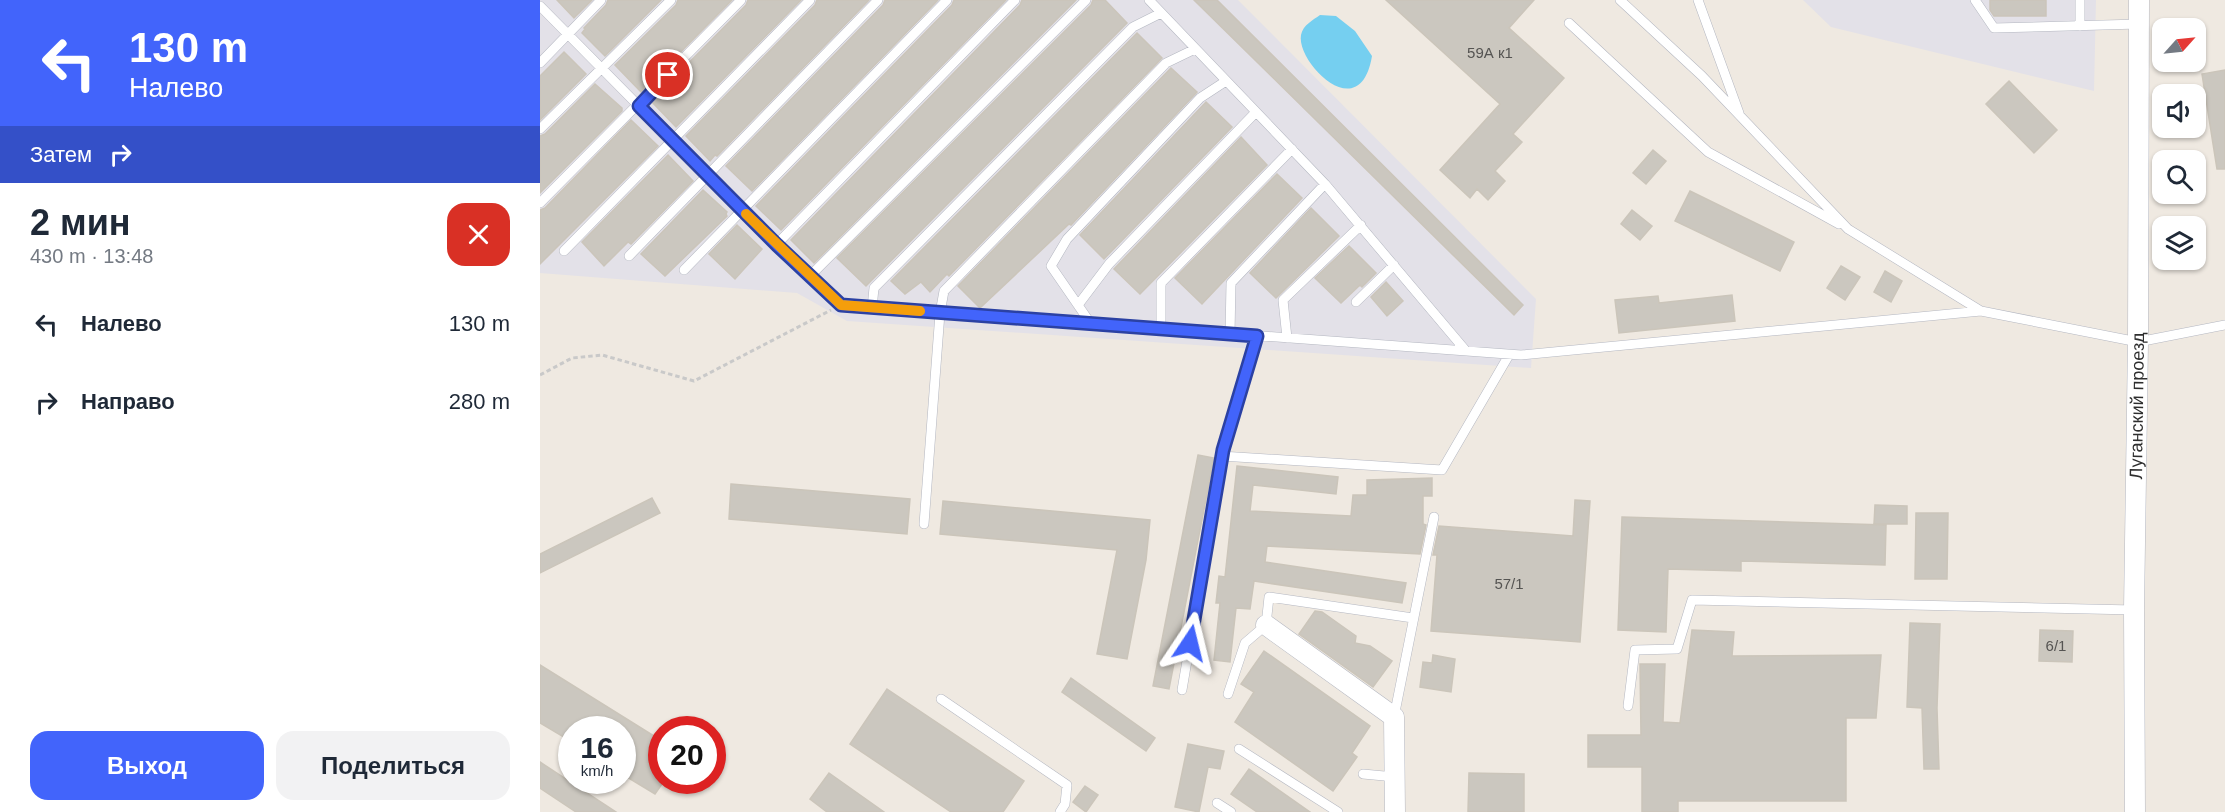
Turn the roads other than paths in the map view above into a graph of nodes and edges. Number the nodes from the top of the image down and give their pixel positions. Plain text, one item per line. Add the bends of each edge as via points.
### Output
1 (601, 0) edge
2 (671, 0) edge
3 (741, 0) edge
4 (810, 0) edge
5 (878, 0) edge
6 (947, 0) edge
7 (1016, 0) edge
8 (1086, 0) edge
9 (1149, 0) edge
10 (1620, 0) edge
11 (1698, 0) edge
12 (1975, 0) edge
13 (2080, 0) edge
14 (2139, 0) edge
15 (540, 6) edge
16 (1161, 13) junction
17 (1569, 23) dead end
18 (2139, 24) junction
19 (2079, 26) junction
20 (568, 34) junction
21 (1195, 48) junction
22 (540, 63) edge
23 (603, 69) junction
24 (1226, 81) junction
25 (639, 106) junction
26 (1256, 112) junction
27 (1740, 118) junction
28 (540, 129) edge
29 (673, 140) junction
30 (1292, 149) junction
31 (708, 176) junction
32 (1325, 184) junction
33 (540, 203) edge
34 (742, 210) junction
35 (1361, 225) junction
36 (1848, 229) junction
37 (777, 245) junction
38 (564, 251) dead end
39 (629, 256) dead end
40 (1394, 265) junction
41 (684, 270) dead end
42 (810, 276) junction
43 (1356, 302) dead end
44 (1078, 305) junction
45 (872, 308) junction
46 (1981, 311) junction
47 (940, 313) junction
48 (1091, 324) junction
49 (2225, 325) edge
50 (1161, 329) junction
51 (1230, 334) junction
52 (1257, 336) junction
53 (1287, 338) junction
54 (2138, 342) junction
55 (1466, 351) junction
56 (1509, 355) junction
57 (1221, 456) junction
58 (1434, 517) dead end
59 (924, 524) dead end
60 (2134, 610) junction
61 (1413, 618) junction
62 (1266, 625) junction
63 (1182, 690) dead end
64 (1228, 694) dead end
65 (941, 699) dead end
66 (1628, 706) dead end
67 (1394, 717) junction
68 (1239, 748) dead end
69 (1364, 774) dead end
70 (1395, 777) junction
71 (1217, 803) dead end
72 (1335, 811) edge
73 (1060, 812) edge
74 (1231, 812) edge
75 (1395, 812) edge
76 (2135, 812) edge

1 - 20 lane
2 - 23 lane
3 - 25 lane
4 - 29 lane
5 - 31 lane
6 - 34 lane
7 - 37 lane
8 - 42 lane
9 - 16 lane
10 - 27 lane via 1702,76
11 - 27 lane
12 - 19 lane via 1994,28
13 - 19 lane
14 - 18 street, Луганский проезд
15 - 20 lane
16 - 21 lane
16 - 45 lane via 1133,27 874,288
17 - 36 lane via 1708,152
18 - 19 lane
18 - 54 street, Луганский проезд
20 - 22 lane
20 - 23 lane
21 - 24 lane
21 - 47 lane via 1166,63 944,291
23 - 25 lane
23 - 28 lane
24 - 26 lane
24 - 44 lane via 1200,98 1067,238 1052,266
25 - 29 lane
25 - 33 lane
26 - 30 lane
26 - 44 lane via 1109,264
27 - 36 lane
29 - 31 lane
29 - 38 lane
30 - 32 lane
30 - 50 lane via 1161,283
31 - 34 lane
31 - 39 lane
32 - 35 lane
32 - 51 lane via 1231,283
34 - 37 lane
34 - 41 lane
35 - 40 lane
35 - 53 lane via 1283,300
36 - 46 lane
37 - 42 lane
40 - 43 lane
40 - 55 lane
42 - 45 lane via 841,305
44 - 48 lane
45 - 47 lane
46 - 54 lane
46 - 56 lane
47 - 48 lane
47 - 59 lane
48 - 50 lane
49 - 54 lane
50 - 51 lane
51 - 52 lane
52 - 53 lane
52 - 57 lane
53 - 55 lane
54 - 60 street, Луганский проезд
55 - 56 lane
56 - 57 lane via 1442,470
57 - 63 lane
58 - 61 lane
60 - 66 lane via 1692,600 1677,649 1635,650
60 - 76 street, Луганский проезд
61 - 62 lane via 1269,597
61 - 67 lane
62 - 64 lane via 1245,643
62 - 67 street
65 - 73 lane via 1067,785
67 - 70 street
68 - 72 lane
69 - 70 lane
70 - 75 street
71 - 74 lane

